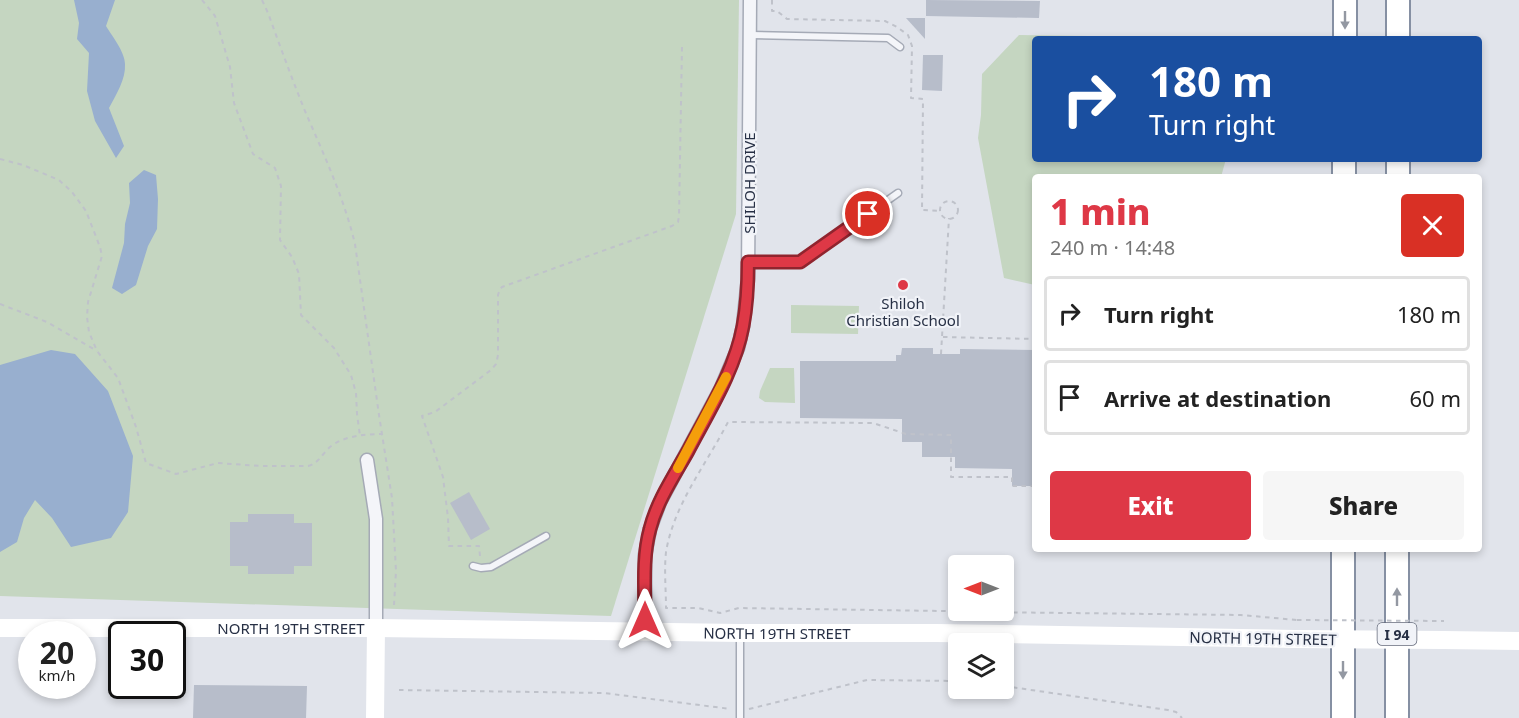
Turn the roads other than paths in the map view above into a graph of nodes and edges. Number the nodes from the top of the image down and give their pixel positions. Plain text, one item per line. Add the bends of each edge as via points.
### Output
1 (750, 0) edge
2 (1345, 0) edge
3 (1398, 0) edge
4 (750, 35) junction
5 (1345, 36) edge
6 (1398, 36) edge
7 (900, 47) dead end
8 (898, 193) dead end
9 (748, 262) junction
10 (367, 460) dead end
11 (546, 536) dead end
12 (1343, 552) edge
13 (1397, 552) edge
14 (473, 566) dead end
15 (0, 628) edge
16 (376, 628) junction
17 (645, 632) junction
18 (740, 633) junction
19 (1519, 641) edge
20 (375, 718) edge
21 (741, 718) edge
22 (1343, 718) edge
23 (1397, 718) edge

1 - 4 street, SHILOH DRIVE
2 -> 5 highway
3 - 6 highway
4 - 7 lane via 888,38
4 - 9 street, SHILOH DRIVE
8 - 9 lane via 800,262
9 - 17 street, SHILOH DRIVE via 738,348 721,388 660,501 650,529 645,555
10 - 16 street via 376,519
11 - 14 lane via 491,567
12 -> 22 highway
23 -> 13 highway, I 94
15 - 16 street, NORTH 19TH STREET
16 - 17 street, NORTH 19TH STREET
16 - 20 street
17 - 18 street, NORTH 19TH STREET
18 - 19 street, NORTH 19TH STREET, bridge
18 - 21 lane

